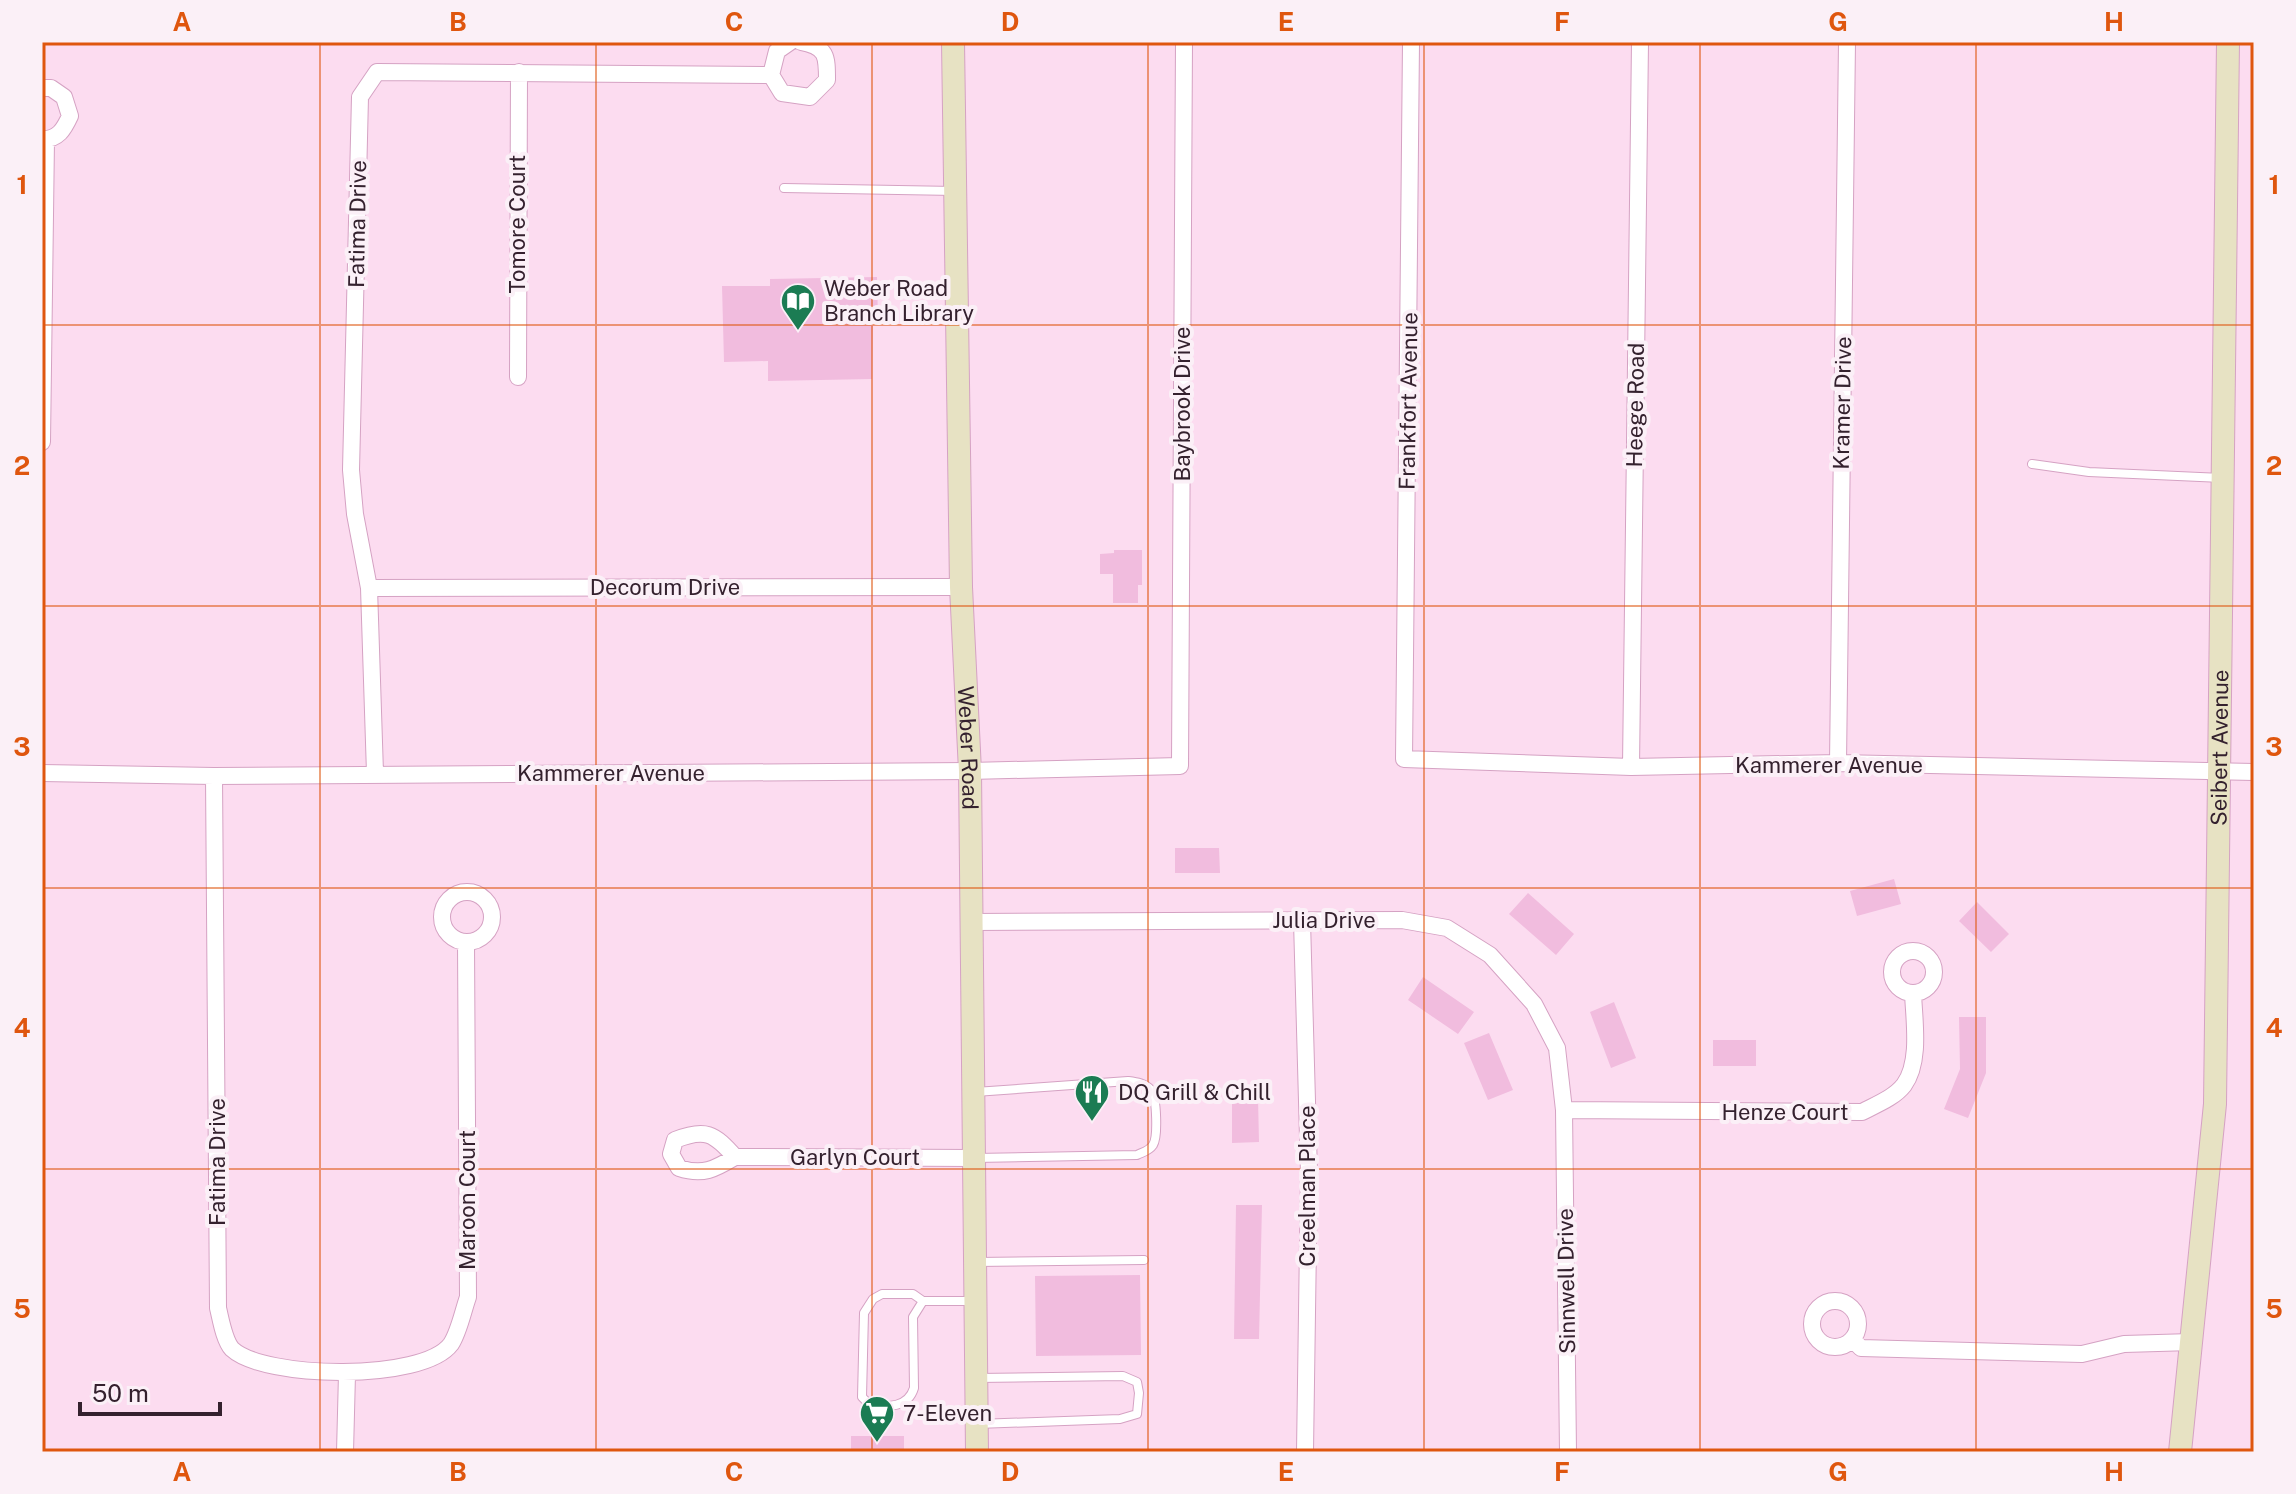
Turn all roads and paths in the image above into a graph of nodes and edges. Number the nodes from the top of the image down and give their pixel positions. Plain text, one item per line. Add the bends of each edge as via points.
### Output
1 (790, 42) edge
2 (801, 42) edge
3 (953, 42) edge
4 (1184, 42) edge
5 (1411, 42) edge
6 (1640, 42) edge
7 (1847, 42) edge
8 (2228, 42) edge
9 (519, 72) junction
10 (771, 75) junction
11 (42, 88) edge
12 (44, 139) edge
13 (784, 188) dead end
14 (955, 191) junction
15 (518, 377) dead end
16 (42, 442) edge
17 (2032, 464) dead end
18 (2223, 478) junction
19 (961, 587) junction
20 (369, 588) junction
21 (1404, 759) joint
22 (1838, 763) junction
23 (1180, 766) joint
24 (1631, 767) junction
25 (970, 771) junction
26 (2220, 771) junction
27 (2254, 772) edge
28 (42, 773) edge
29 (375, 773) junction
30 (214, 776) junction
31 (1302, 921) junction
32 (972, 922) junction
33 (466, 943) dead end
34 (1913, 993) dead end
35 (974, 1092) junction
36 (1564, 1110) junction
37 (735, 1157) dead end
38 (974, 1158) junction
39 (1144, 1260) dead end
40 (975, 1262) junction
41 (923, 1301) junction
42 (976, 1301) junction
43 (1853, 1340) dead end
44 (2192, 1342) junction
45 (347, 1374) junction
46 (976, 1378) junction
47 (976, 1424) junction
48 (345, 1452) edge
49 (977, 1452) edge
50 (1305, 1452) edge
51 (1568, 1452) edge
52 (2180, 1452) edge

1 - 10 street via 777,51
2 - 10 street via 817,45 827,57 827,80 810,97 782,93
3 - 14 main road, Weber Road
4 - 23 street, Baybrook Drive
5 - 21 street, Frankfort Avenue
6 - 24 street, Heege Road
7 - 22 street, Kramer Drive
8 - 18 main road, Seibert Avenue
9 - 10 street, Fatima Drive
9 - 15 street, Tomore Court
9 - 20 street, Fatima Drive via 377,72 360,97 351,470
11 - 12 street via 64,97 70,116 62,132
12 - 16 street
13 - 14 lane
14 - 19 main road, Weber Road
17 - 18 lane
18 - 26 main road, Seibert Avenue
19 - 20 street, Decorum Drive
19 - 25 main road, Weber Road
20 - 29 street, Fatima Drive
21 - 24 street, Kammerer Avenue
22 - 24 street, Kammerer Avenue
22 - 26 street, Kammerer Avenue
23 - 25 street, Kammerer Avenue
25 - 29 street, Kammerer Avenue
25 - 32 main road, Weber Road
26 - 27 street, Kammerer Avenue
26 - 44 main road, Seibert Avenue via 2215,1104
28 - 30 street, Kammerer Avenue
29 - 30 street, Kammerer Avenue
30 - 45 street, Fatima Drive via 218,1308 229,1346 246,1359
31 - 32 street, Julia Drive
31 - 36 street, Julia Drive via 1402,920 1447,928 1490,955 1534,1004 1557,1048
31 - 50 street, Creelman Place via 1309,1173
32 - 35 main road, Weber Road
33 - 45 street, Maroon Court via 468,1297 450,1345 421,1363
34 - 36 street, Henze Court via 1915,1052 1904,1084 1862,1112
35 - 38 main road, Weber Road
35 - 38 lane via 1142,1083 1155,1099 1156,1141 1137,1155
36 - 51 street, Sinnwell Drive
37 - 38 street, Garlyn Court
38 - 40 main road, Weber Road
39 - 40 lane
40 - 42 main road, Weber Road
41 - 41 lane via 913,1294 882,1294 867,1305 862,1397 870,1405 898,1405 912,1396 913,1317
41 - 42 lane
42 - 46 main road, Weber Road
43 - 44 street via 1861,1348 2082,1354 2124,1344
44 - 52 main road, Seibert Avenue
45 - 48 street
46 - 47 main road, Weber Road
46 - 47 lane via 1123,1376 1137,1382 1139,1405 1137,1414 1120,1419
47 - 49 main road, Weber Road

